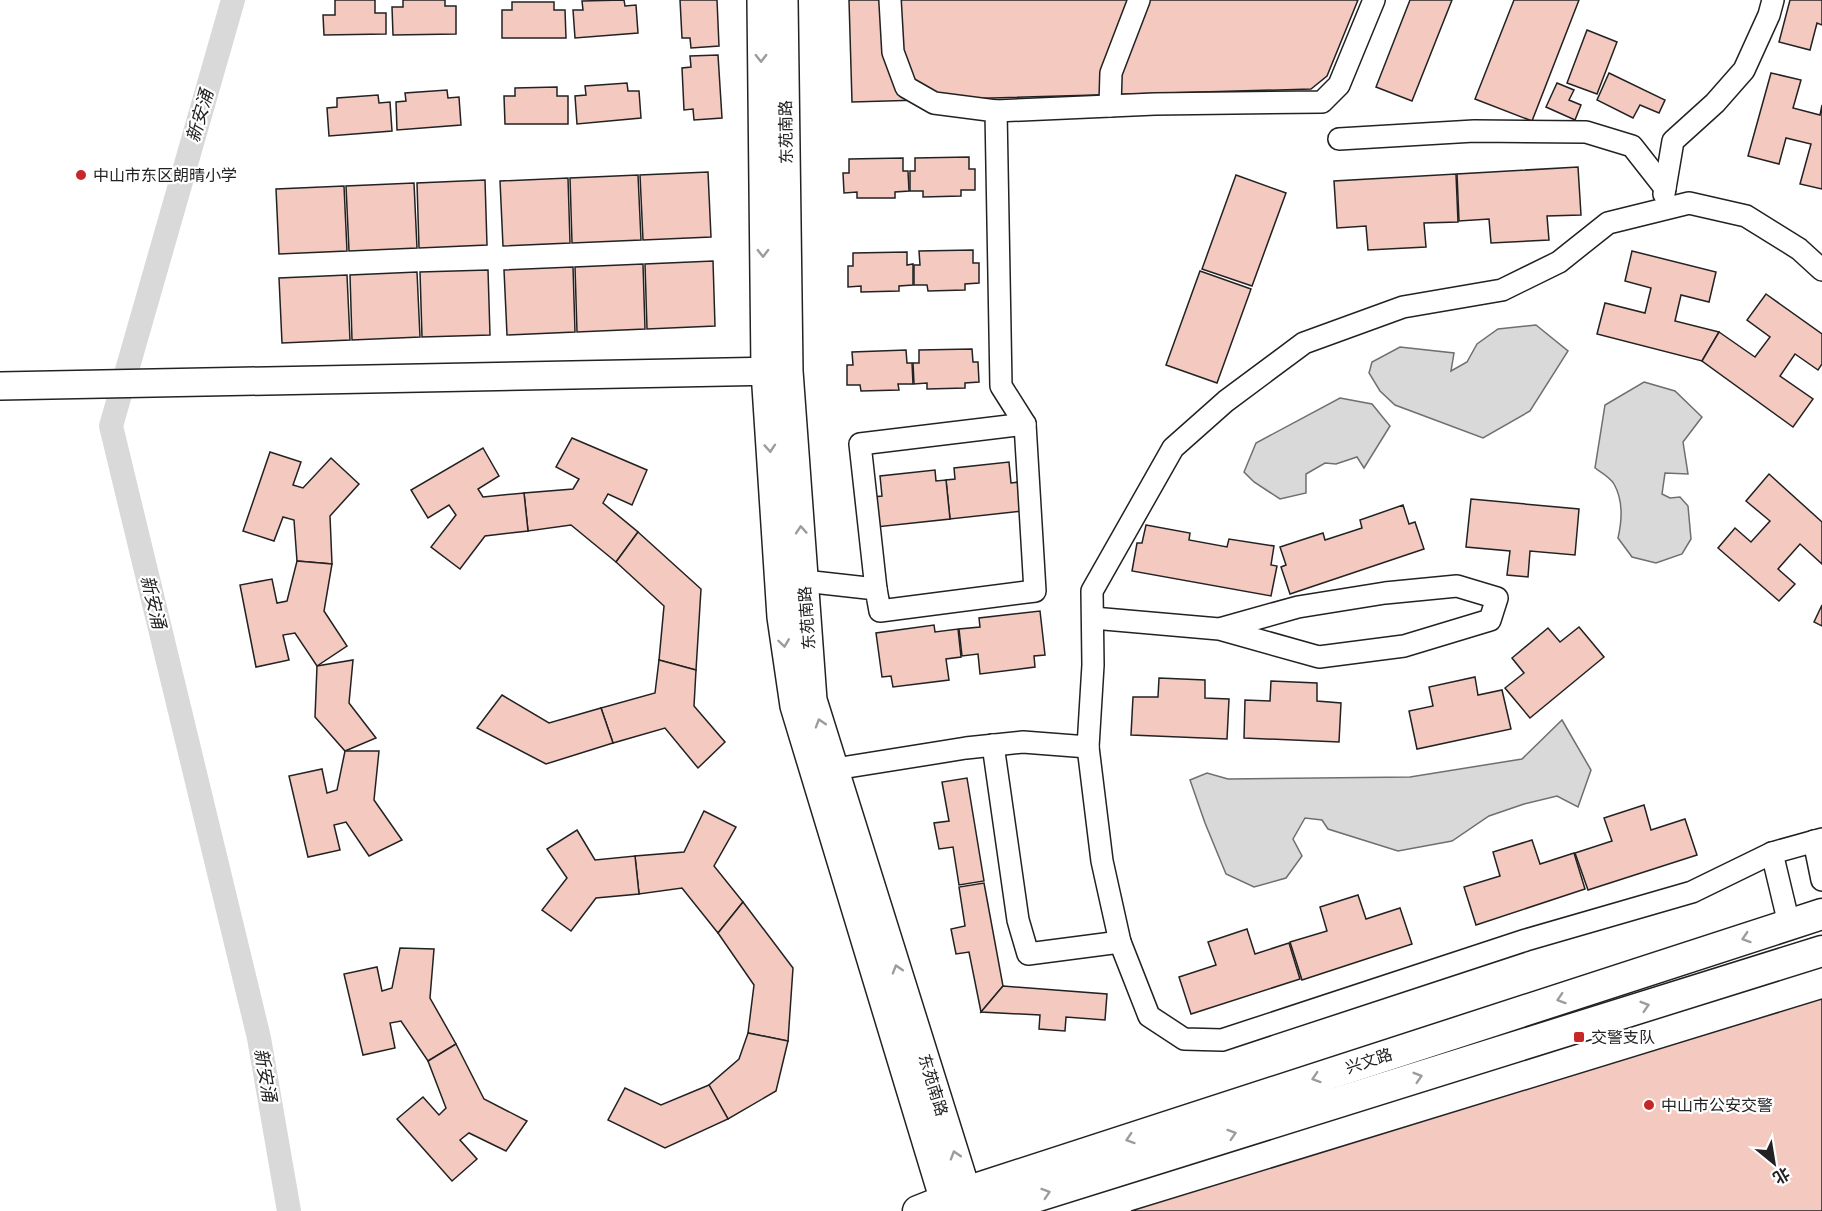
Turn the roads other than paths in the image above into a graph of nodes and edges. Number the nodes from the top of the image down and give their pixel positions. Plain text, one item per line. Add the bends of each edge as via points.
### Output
1 (761, 0) edge
2 (784, 0) edge
3 (890, 0) edge
4 (1139, 0) edge
5 (1374, 0) edge
6 (1773, 0) edge
7 (1110, 106) junction
8 (996, 111) junction
9 (1339, 139) dead end
10 (1665, 188) junction
11 (1662, 210) junction
12 (1822, 270) edge
13 (777, 371) junction
14 (0, 386) edge
15 (1025, 424) junction
16 (804, 580) junction
17 (876, 589) junction
18 (1093, 618) junction
19 (1219, 629) junction
20 (993, 745) junction
21 (1088, 747) junction
22 (835, 769) junction
23 (1818, 840) edge
24 (1772, 853) junction
25 (1822, 880) edge
26 (1822, 914) edge
27 (1789, 924) junction
28 (1120, 942) junction
29 (1822, 951) edge
30 (950, 1205) edge
31 (990, 1211) edge

1 -> 13 street, 东苑南路
2 - 13 street, 东苑南路
3 - 8 street via 893,52 906,87 934,103
4 - 7 street via 1111,74
5 - 7 street via 1339,85 1322,102
6 - 10 street via 1744,70 1673,141
7 - 8 street
8 - 15 street via 1001,387
9 - 10 street via 1474,131 1587,132 1632,146
10 - 11 street
11 - 12 street via 1689,203 1746,216 1799,249
11 - 18 street via 1608,223 1559,262 1502,290 1403,307 1304,343 1226,401 1173,448 1092,591
13 - 14 street
16 -> 13 street, 东苑南路
13 -> 30 street, 东苑南路 via 781,617 794,706
15 - 17 street via 860,444
15 - 17 street via 1035,591 880,611
16 - 17 street
22 -> 16 street, 东苑南路 via 813,700
18 - 19 street
18 - 21 street
19 - 19 street via 1319,657 1404,646 1490,620 1497,598 1457,586 1385,593 1298,607
20 - 21 street via 1023,742
20 - 22 street
20 - 28 street via 1018,920 1028,954
21 - 28 street via 1102,861
30 -> 22 street, 东苑南路
23 - 24 street
23 - 25 street
24 - 27 street
24 - 28 street via 1692,891 1526,940 1222,1040 1184,1039 1149,1016
26 - 27 main road, 兴文路
27 -> 30 main road, 兴文路
31 -> 29 main road, 兴文路

